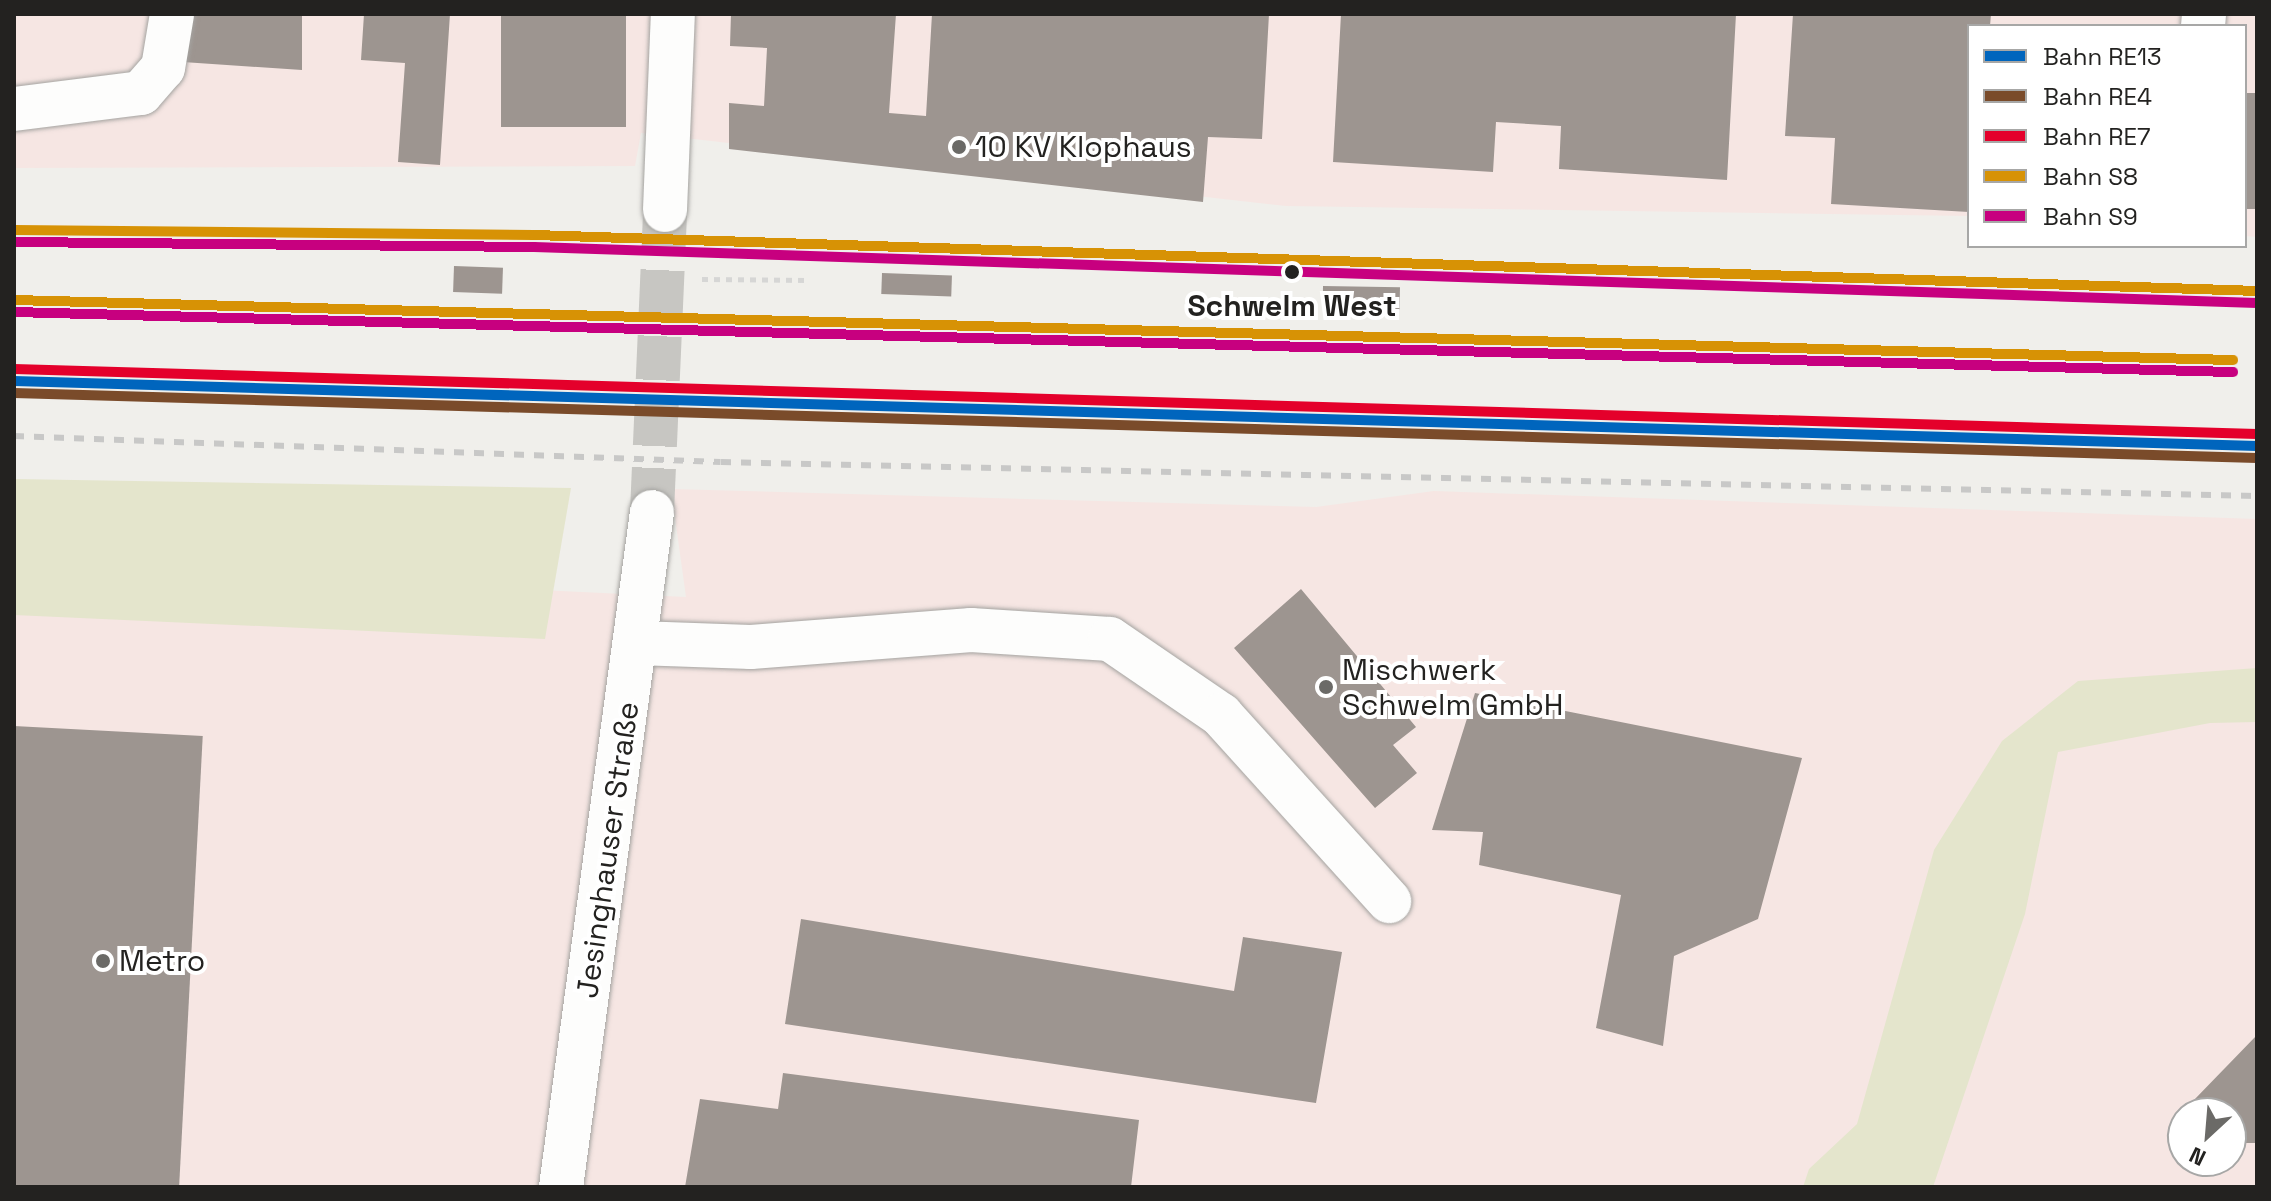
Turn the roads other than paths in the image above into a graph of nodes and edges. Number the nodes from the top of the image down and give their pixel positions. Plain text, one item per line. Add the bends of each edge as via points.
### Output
1 (172, 14) edge
2 (673, 14) edge
3 (14, 109) edge
4 (665, 210) tunnel mouth
5 (652, 512) tunnel mouth
6 (637, 643) junction
7 (1389, 901) dead end
8 (561, 1187) edge

1 - 3 street via 163,68 141,93
2 - 4 street
5 - 6 street, Jesinghauser Straße
6 - 7 street via 751,647 971,630 1110,639 1221,715
6 - 8 street, Jesinghauser Straße

